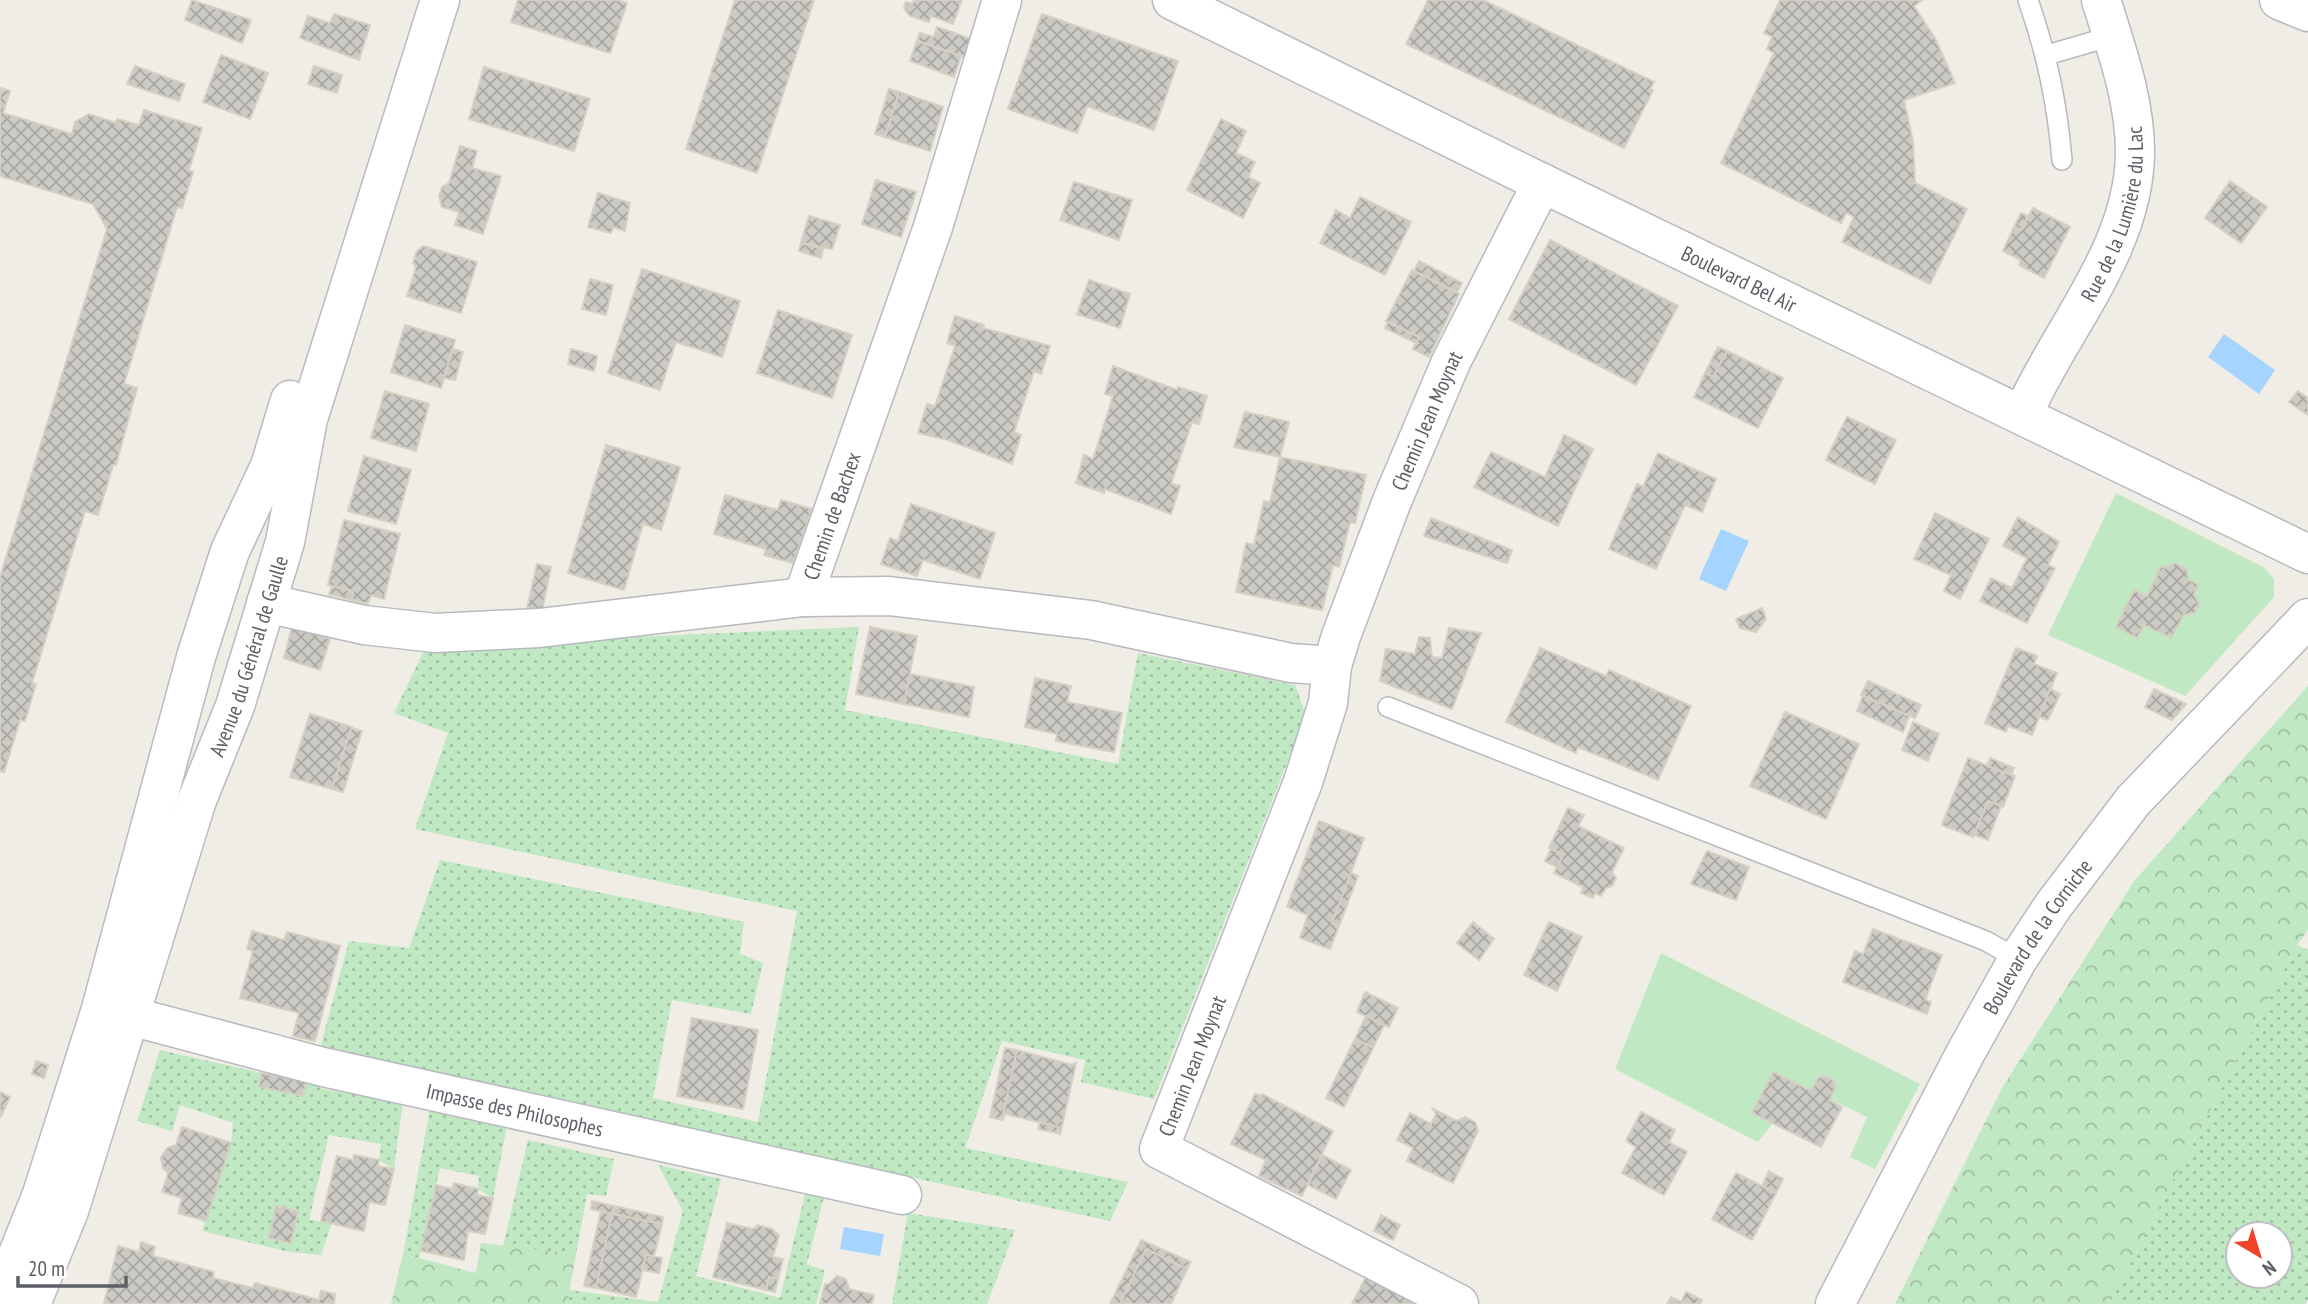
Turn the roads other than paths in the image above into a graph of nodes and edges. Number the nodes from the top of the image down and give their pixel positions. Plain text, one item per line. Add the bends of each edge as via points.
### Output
1 (414, 0) edge
2 (440, 0) edge
3 (1002, 0) edge
4 (1172, 0) edge
5 (2028, 0) edge
6 (2101, 0) edge
7 (2279, 0) edge
8 (2308, 12) edge
9 (2112, 36) junction
10 (2047, 55) junction
11 (2062, 160) dead end
12 (1542, 183) junction
13 (2023, 414) junction
14 (2308, 555) edge
15 (219, 587) junction
16 (803, 597) junction
17 (267, 603) junction
18 (2308, 618) edge
19 (197, 657) junction
20 (1332, 666) junction
21 (246, 672) junction
22 (1388, 707) dead end
23 (2018, 959) junction
24 (130, 1016) junction
25 (42, 1194) junction
26 (901, 1195) dead end
27 (0, 1250) edge
28 (0, 1299) edge
29 (31, 1304) edge
30 (1460, 1304) edge
31 (1835, 1304) edge

1 - 15 street, Avenue du Général de Gaulle via 270,466 243,519
2 - 17 street, Avenue du Général de Gaulle via 308,419 285,542
3 - 16 street, Chemin de Bachex via 933,227
4 - 12 street, Boulevard Bel Air
5 - 10 lane
6 - 9 street, Rue de la Lumière du Lac
7 - 8 street
9 - 10 lane
9 - 13 street, Rue de la Lumière du Lac via 2131,109 2132,189 2122,226 2101,270
10 - 11 lane
12 - 13 street, Boulevard Bel Air
12 - 20 street, Chemin Jean Moynat via 1431,406
13 - 14 street, Boulevard Bel Air
15 - 17 street, Chemin de Bachex
15 - 19 street, Avenue du Général de Gaulle
16 - 17 street, Chemin de Bachex via 538,628 435,633 364,625
16 - 20 street via 889,596 1091,620 1291,663
17 - 21 street, Avenue du Général de Gaulle
18 - 23 street, Boulevard de la Corniche via 2133,801
19 - 21 street
19 - 25 street, Avenue du Général de Gaulle via 101,1009
20 - 30 street, Chemin Jean Moynat via 1328,703 1303,782 1159,1149
21 - 24 street, Avenue du Général de Gaulle via 201,788
22 - 23 lane via 1986,942
23 - 31 street, Boulevard de la Corniche
24 - 26 street, Impasse des Philosophes via 323,1067
24 - 29 street, Avenue du Général de Gaulle via 69,1211
25 - 27 street
25 - 28 street, Avenue du Général de Gaulle

